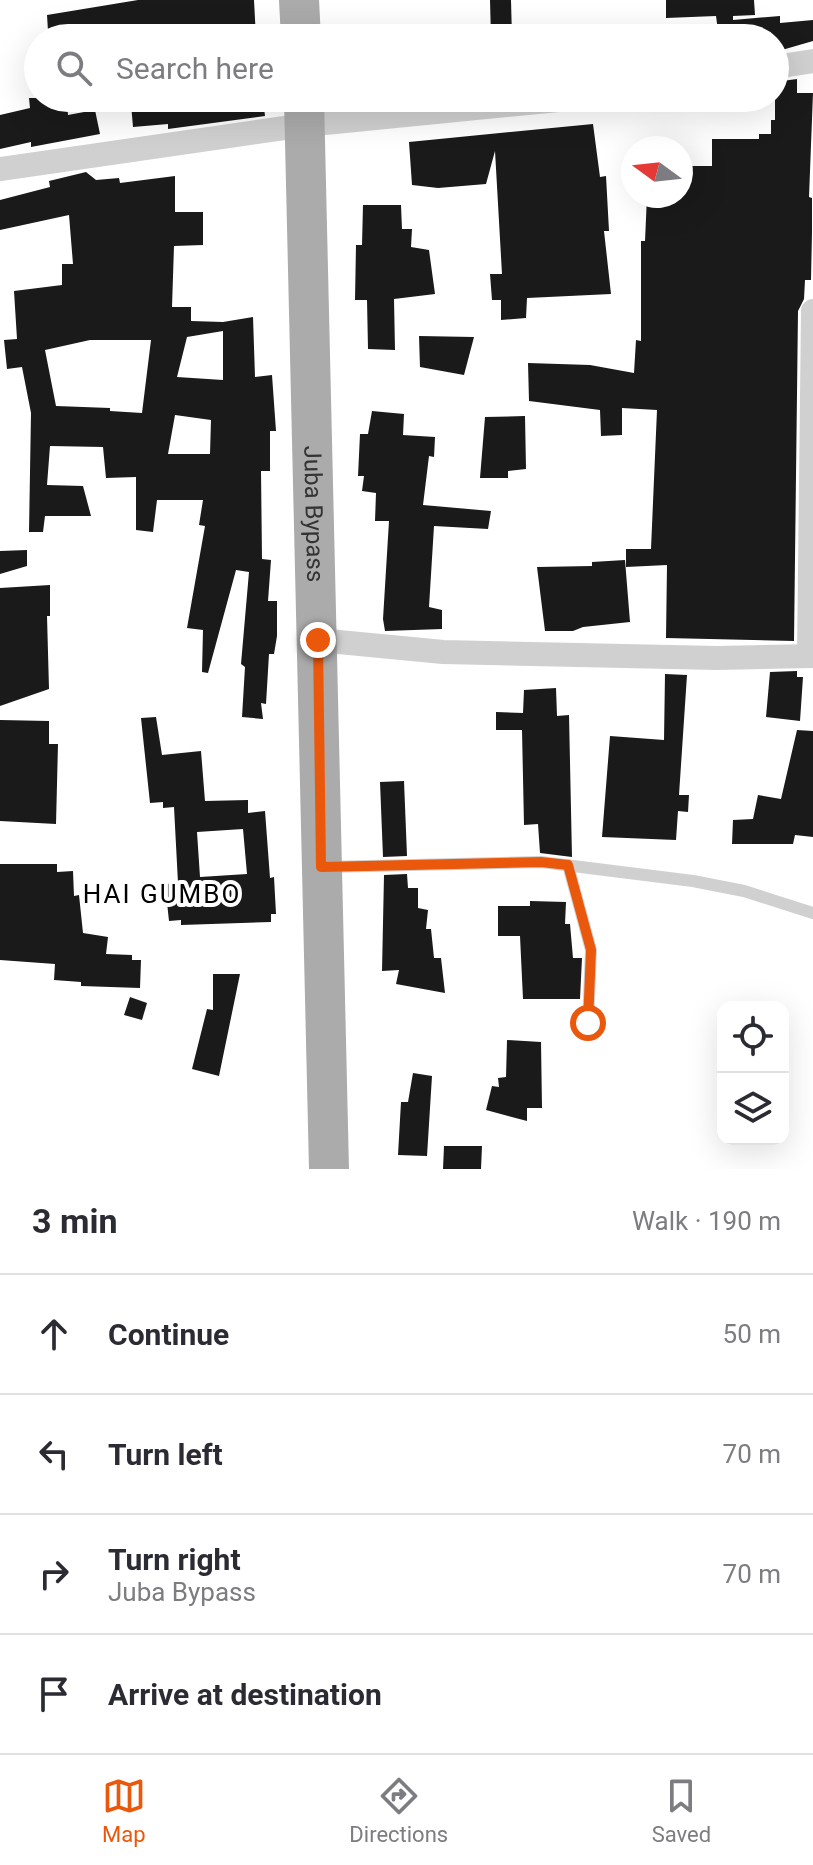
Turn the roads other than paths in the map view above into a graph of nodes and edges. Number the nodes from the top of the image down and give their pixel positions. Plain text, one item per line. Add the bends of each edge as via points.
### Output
1 (299, 0) edge
2 (300, 24) edge
3 (813, 61) edge
4 (789, 65) edge
5 (300, 112) edge
6 (305, 112) edge
7 (0, 169) edge
8 (813, 311) edge
9 (812, 434) edge
10 (318, 640) junction
11 (811, 656) edge
12 (568, 865) junction
13 (321, 867) junction
14 (813, 913) edge
15 (588, 1023) dead end
16 (329, 1169) edge

1 - 2 main road
3 - 4 street
5 - 7 street
6 - 10 main road, Juba Bypass
8 - 9 street
9 - 11 street
10 - 11 street via 443,652
10 - 13 main road, Juba Bypass
12 - 13 lane
12 - 14 lane via 718,886
12 - 15 lane via 591,950
13 - 16 main road, Juba Bypass

